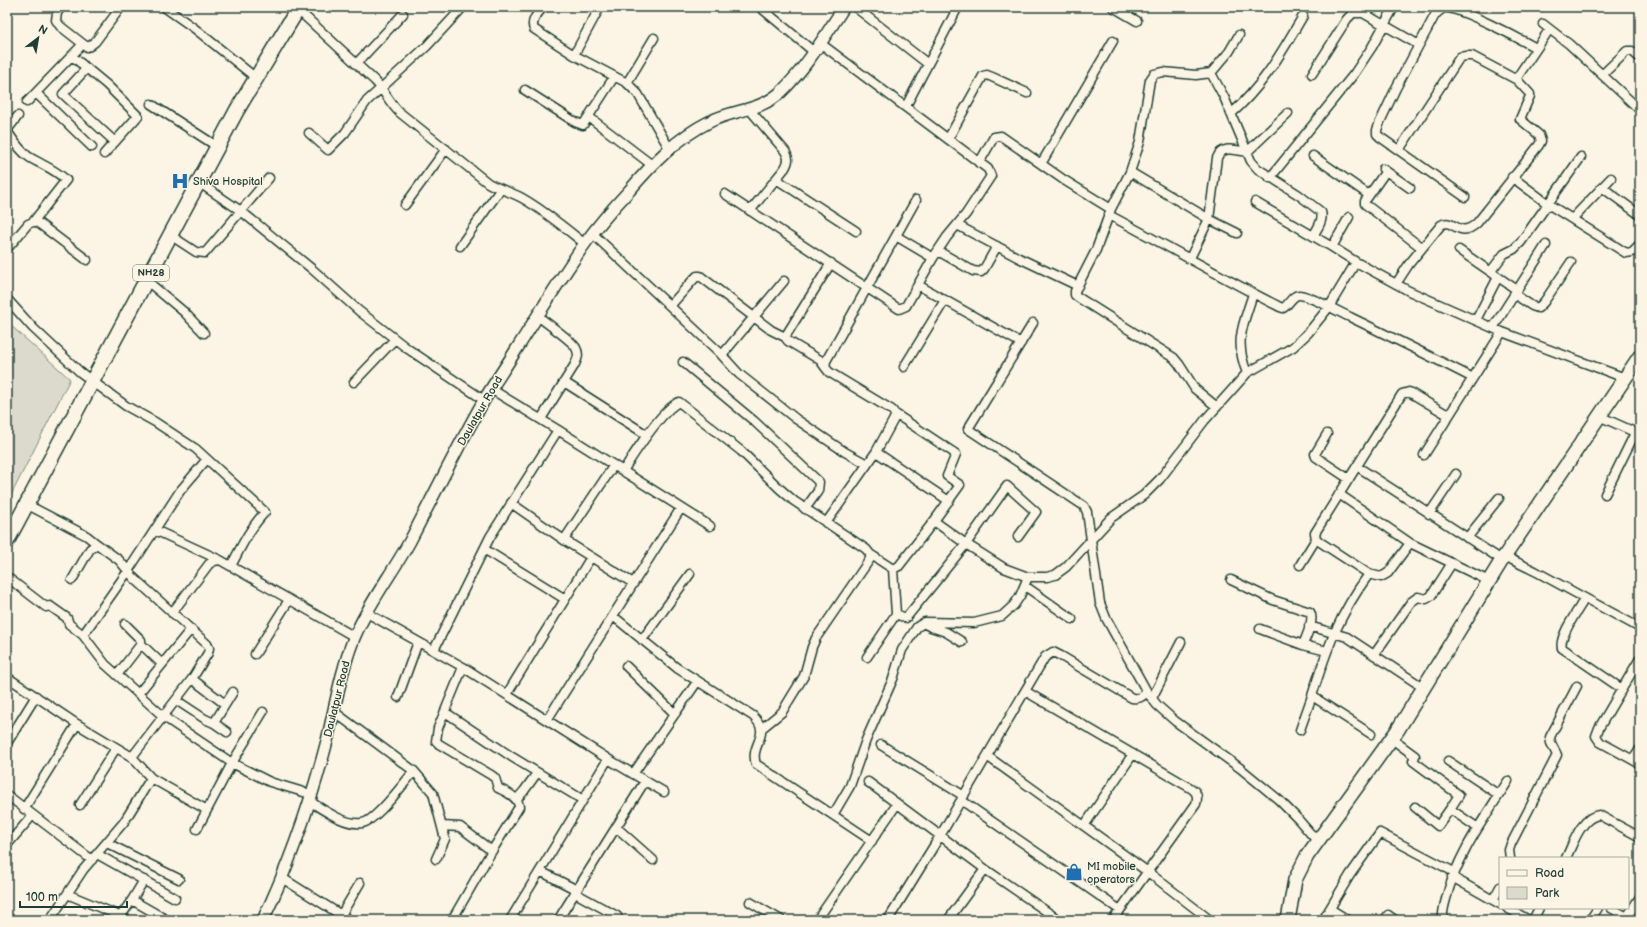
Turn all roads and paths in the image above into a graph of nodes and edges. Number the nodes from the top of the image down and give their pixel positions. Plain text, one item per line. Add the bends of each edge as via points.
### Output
1 (61, 7) edge
2 (121, 7) edge
3 (164, 7) edge
4 (463, 7) edge
5 (543, 7) edge
6 (600, 7) edge
7 (760, 7) edge
8 (844, 7) edge
9 (855, 7) edge
10 (958, 7) edge
11 (1113, 7) edge
12 (1394, 7) edge
13 (298, 8) edge
14 (403, 14) dead end
15 (1303, 16) dead end
16 (1137, 21) dead end
17 (1384, 24) junction
18 (1239, 34) dead end
19 (654, 38) dead end
20 (1113, 41) dead end
21 (83, 44) junction
22 (1419, 45) junction
23 (817, 48) junction
24 (1536, 48) junction
25 (574, 55) junction
26 (72, 56) junction
27 (1640, 58) edge
28 (356, 64) junction
29 (928, 64) junction
30 (87, 68) junction
31 (1211, 73) junction
32 (1312, 74) dead end
33 (1602, 75) junction
34 (614, 77) junction
35 (256, 78) junction
36 (1517, 80) junction
37 (627, 84) junction
38 (381, 87) junction
39 (525, 90) dead end
40 (36, 93) junction
41 (1027, 93) dead end
42 (27, 102) dead end
43 (151, 104) dead end
44 (906, 106) junction
45 (750, 110) junction
46 (1640, 110) edge
47 (1288, 113) dead end
48 (1231, 114) junction
49 (18, 116) dead end
50 (589, 117) junction
51 (7, 130) edge
52 (309, 133) dead end
53 (948, 139) junction
54 (115, 142) junction
55 (92, 147) dead end
56 (218, 147) junction
57 (669, 148) junction
58 (446, 149) junction
59 (1399, 150) junction
60 (1247, 152) junction
61 (104, 154) dead end
62 (1313, 156) dead end
63 (1581, 157) dead end
64 (979, 162) junction
65 (1041, 164) junction
66 (652, 165) junction
67 (1130, 172) junction
68 (269, 178) dead end
69 (1270, 178) junction
70 (1512, 178) junction
71 (1611, 178) dead end
72 (776, 179) junction
73 (198, 182) junction
74 (1410, 188) dead end
75 (1603, 188) junction
76 (500, 190) junction
77 (725, 194) dead end
78 (1369, 195) junction
79 (1465, 196) dead end
80 (916, 200) dead end
81 (1255, 202) dead end
82 (1548, 204) junction
83 (405, 205) dead end
84 (241, 211) junction
85 (750, 211) junction
86 (1110, 212) junction
87 (1640, 215) edge
88 (1349, 217) dead end
89 (1209, 219) junction
90 (1572, 219) junction
91 (33, 222) junction
92 (957, 225) junction
93 (856, 231) dead end
94 (1237, 233) dead end
95 (592, 234) junction
96 (170, 235) junction
97 (896, 236) junction
98 (1313, 236) junction
99 (585, 244) junction
100 (1640, 244) edge
101 (1546, 245) dead end
102 (460, 246) dead end
103 (998, 246) junction
104 (1332, 247) junction
105 (1422, 248) junction
106 (7, 249) edge
107 (1459, 250) dead end
108 (936, 254) junction
109 (1190, 258) junction
110 (87, 260) dead end
111 (1356, 262) junction
112 (1571, 262) dead end
113 (831, 263) junction
114 (1491, 271) junction
115 (1498, 277) junction
116 (784, 280) dead end
117 (147, 282) junction
118 (1396, 284) junction
119 (918, 285) junction
120 (1078, 286) junction
121 (866, 288) junction
122 (1515, 292) junction
123 (1253, 294) junction
124 (7, 299) edge
125 (945, 300) junction
126 (670, 306) junction
127 (1329, 306) junction
128 (538, 316) junction
129 (754, 316) junction
130 (1476, 320) junction
131 (1033, 323) dead end
132 (1493, 328) junction
133 (1502, 332) junction
134 (204, 333) dead end
135 (785, 337) junction
136 (395, 339) junction
137 (1021, 343) junction
138 (722, 355) junction
139 (1640, 356) edge
140 (683, 362) dead end
141 (904, 366) dead end
142 (825, 367) junction
143 (1247, 373) junction
144 (1632, 373) edge
145 (1473, 378) junction
146 (92, 380) junction
147 (354, 382) dead end
148 (564, 382) junction
149 (492, 389) junction
150 (484, 400) junction
151 (1217, 407) junction
152 (894, 413) junction
153 (1448, 415) junction
154 (1599, 416) junction
155 (541, 419) junction
156 (558, 430) junction
157 (1327, 434) dead end
158 (1637, 434) edge
159 (647, 435) junction
160 (876, 452) junction
161 (1424, 455) dead end
162 (207, 459) junction
163 (867, 464) junction
164 (614, 465) junction
165 (1358, 467) junction
166 (623, 471) junction
167 (1456, 474) dead end
168 (1350, 479) junction
169 (1340, 494) junction
170 (1605, 494) dead end
171 (1499, 498) dead end
172 (948, 501) junction
173 (511, 503) junction
174 (26, 504) junction
175 (681, 508) junction
176 (805, 509) junction
177 (1430, 514) junction
178 (934, 521) junction
179 (826, 523) junction
180 (710, 526) dead end
181 (155, 530) junction
182 (1018, 537) dead end
183 (1316, 538) junction
184 (1468, 538) junction
185 (564, 540) junction
186 (1091, 540) junction
187 (7, 541) edge
188 (1410, 543) junction
189 (97, 544) junction
190 (966, 544) junction
191 (484, 549) junction
192 (870, 554) junction
193 (591, 557) junction
194 (1503, 558) junction
195 (220, 560) junction
196 (1452, 563) junction
197 (1300, 565) dead end
198 (231, 566) junction
199 (893, 569) junction
200 (128, 571) junction
201 (690, 574) dead end
202 (1369, 574) junction
203 (7, 577) edge
204 (1028, 577) junction
205 (72, 580) dead end
206 (1231, 580) dead end
207 (1489, 581) junction
208 (633, 583) junction
209 (1025, 586) junction
210 (1585, 598) junction
211 (565, 599) junction
212 (290, 600) junction
213 (172, 613) junction
214 (367, 613) junction
215 (896, 614) junction
216 (613, 616) junction
217 (1072, 619) dead end
218 (923, 623) junction
219 (125, 624) dead end
220 (1309, 626) junction
221 (1640, 628) edge
222 (190, 629) junction
223 (1260, 629) dead end
224 (1334, 633) junction
225 (83, 635) junction
226 (355, 637) junction
227 (642, 640) junction
228 (418, 642) junction
229 (962, 642) dead end
230 (1181, 642) dead end
231 (141, 644) junction
232 (1303, 645) junction
233 (434, 650) junction
234 (1326, 651) junction
235 (255, 654) dead end
236 (1374, 655) junction
237 (867, 657) dead end
238 (1639, 660) edge
239 (162, 664) junction
240 (626, 666) dead end
241 (463, 667) junction
242 (117, 675) junction
243 (7, 677) edge
244 (192, 679) junction
245 (697, 682) junction
246 (1577, 686) dead end
247 (1424, 688) junction
248 (1622, 689) junction
249 (1025, 691) junction
250 (233, 692) dead end
251 (138, 694) junction
252 (507, 694) junction
253 (1149, 695) junction
254 (36, 696) junction
255 (1312, 696) junction
256 (398, 697) dead end
257 (176, 700) junction
258 (225, 704) junction
259 (333, 711) junction
260 (263, 712) dead end
261 (445, 712) junction
262 (675, 714) junction
263 (164, 717) junction
264 (547, 720) junction
265 (214, 723) junction
266 (77, 724) junction
267 (761, 729) junction
268 (1300, 730) dead end
269 (227, 732) dead end
270 (1371, 734) dead end
271 (1392, 738) junction
272 (7, 743) edge
273 (881, 745) dead end
274 (116, 748) junction
275 (1640, 749) edge
276 (1133, 754) junction
277 (987, 756) junction
278 (132, 757) junction
279 (608, 759) junction
280 (1448, 761) dead end
281 (1637, 762) edge
282 (232, 763) junction
283 (414, 771) junction
284 (537, 773) junction
285 (633, 774) junction
286 (151, 778) junction
287 (645, 781) junction
288 (1508, 781) dead end
289 (868, 782) dead end
290 (664, 792) dead end
291 (7, 795) edge
292 (1499, 795) junction
293 (310, 798) junction
294 (962, 798) junction
295 (517, 799) junction
296 (583, 800) junction
297 (897, 804) junction
298 (80, 805) dead end
299 (1415, 807) dead end
300 (24, 809) junction
301 (1450, 809) junction
302 (207, 810) junction
303 (833, 814) junction
304 (32, 816) junction
305 (442, 826) junction
306 (1084, 826) junction
307 (616, 827) junction
308 (1478, 828) junction
309 (197, 829) dead end
310 (940, 836) junction
311 (1640, 837) edge
312 (872, 841) junction
313 (1317, 841) junction
314 (107, 843) junction
315 (7, 845) edge
316 (492, 851) junction
317 (94, 857) junction
318 (1510, 857) edge
319 (1567, 857) edge
320 (436, 859) dead end
321 (653, 860) dead end
322 (985, 869) junction
323 (540, 871) junction
324 (1148, 872) junction
325 (1453, 875) junction
326 (282, 878) junction
327 (179, 879) dead end
328 (144, 880) junction
329 (360, 883) dead end
330 (576, 891) junction
331 (1499, 891) edge
332 (67, 894) junction
333 (1640, 897) edge
334 (175, 898) dead end
335 (132, 900) junction
336 (750, 902) dead end
337 (1496, 902) edge
338 (1330, 909) junction
339 (1509, 909) edge
340 (1538, 909) edge
341 (1597, 909) edge
342 (1613, 909) edge
343 (1120, 910) junction
344 (342, 915) junction
345 (121, 919) edge
346 (1630, 919) edge
347 (50, 920) edge
348 (167, 920) edge
349 (263, 920) edge
350 (349, 920) edge
351 (452, 920) edge
352 (510, 920) edge
353 (558, 920) edge
354 (615, 920) edge
355 (781, 920) edge
356 (817, 920) edge
357 (888, 920) edge
358 (948, 920) edge
359 (1059, 920) edge
360 (1113, 920) edge
361 (1210, 920) edge
362 (1288, 920) edge
363 (1323, 920) edge
364 (1348, 920) edge
365 (1385, 920) edge
366 (1395, 920) edge
367 (1443, 920) edge
368 (1533, 920) edge
369 (1590, 920) edge

1 - 21 street via 56,20
2 - 21 street via 90,46
3 - 35 street
4 - 38 street via 427,46
5 - 25 street via 532,22 534,29
6 - 25 street
7 - 23 street
8 - 23 street, Daulatpur Road
9 - 29 street
10 - 29 street
11 - 16 street
12 - 17 street
13 - 28 street
13 - 35 highway, NH28
14 - 28 street
15 - 48 street via 1260,85
17 - 22 street
17 - 32 street via 1363,13 1353,13
17 - 69 street via 1354,74
18 - 31 street via 1229,52
19 - 37 street
20 - 65 street
21 - 26 street
22 - 24 street via 1435,16 1445,8 1503,30
22 - 59 street via 1376,130 1380,137
23 - 44 street
23 - 45 street, Daulatpur Road via 780,92 765,104
24 - 33 street via 1546,27 1569,44
24 - 36 street
25 - 34 street
26 - 30 street
26 - 40 street
27 - 33 street via 1632,51 1627,51
28 - 38 street
29 - 44 street
30 - 54 street via 138,116
30 - 54 street via 63,94
31 - 48 street
31 - 67 street via 1154,74 1150,80 1140,142
33 - 46 street
34 - 37 street
34 - 50 street
35 - 56 highway, NH28
36 - 59 street via 1472,56 1460,58
36 - 70 street via 1530,94 1520,119 1539,135 1541,141
37 - 57 street via 638,94
38 - 52 street via 367,101 345,133 328,150
38 - 58 street via 399,112
39 - 50 street via 580,125 585,124
40 - 42 street
40 - 55 street
41 - 53 street via 987,75 983,76
43 - 56 street
44 - 53 street
45 - 57 street, Daulatpur Road via 713,120 690,132
45 - 72 street via 788,157 788,162
47 - 60 street
48 - 60 street
49 - 51 street
50 - 66 street
51 - 91 street via 29,157 51,168 66,180
53 - 64 street
54 - 61 street
56 - 73 highway, NH28
57 - 66 street, Daulatpur Road
58 - 76 street
58 - 83 street
59 - 79 street
60 - 69 street via 1258,169
60 - 89 street via 1231,149 1219,152
62 - 78 street
63 - 82 street
64 - 65 street via 991,140 997,135
64 - 92 street via 988,169 991,176
65 - 86 street
66 - 95 street, Daulatpur Road
67 - 86 street
67 - 89 street
68 - 84 street
69 - 98 street via 1321,212 1321,221
70 - 82 street
70 - 105 street via 1473,227 1463,230 1444,223
71 - 75 street
72 - 85 street
72 - 93 street
73 - 84 street
73 - 96 highway, NH28
74 - 78 street via 1384,170
75 - 87 street
75 - 90 street
76 - 99 street via 534,206
76 - 102 street
77 - 85 street
78 - 105 street via 1365,204
80 - 97 street
81 - 98 street
82 - 90 street
82 - 114 street via 1521,242 1504,254
84 - 96 street via 205,253 196,252
84 - 136 street
85 - 113 street
86 - 109 street
86 - 120 street via 1096,250
88 - 104 street
89 - 94 street
89 - 109 street
90 - 100 street via 1626,253 1632,252
91 - 106 street via 28,224
91 - 110 street via 37,222
92 - 103 street
92 - 108 street
95 - 99 street, Daulatpur Road
95 - 126 street
96 - 117 highway, NH28
97 - 108 street
97 - 121 street
98 - 104 street
99 - 128 street, Daulatpur Road
101 - 122 street
103 - 108 street via 982,272 973,271
103 - 120 street
104 - 111 street
105 - 118 street
107 - 114 street
108 - 119 street
109 - 123 street
111 - 118 street
111 - 127 street
112 - 122 street via 1538,308
113 - 121 street
113 - 135 street
114 - 115 street
115 - 122 street
115 - 130 street
116 - 129 street
117 - 134 street via 179,307
117 - 146 highway, NH28
118 - 130 street
119 - 121 street via 906,306 899,310
119 - 125 street
120 - 151 street via 1075,294 1079,298 1174,358 1196,389
121 - 142 street
122 - 132 street
123 - 127 street via 1283,308 1299,295
123 - 143 street via 1242,325 1240,342 1241,356
124 - 146 street via 58,352
125 - 137 street
125 - 141 street
126 - 129 street via 694,279 700,276
126 - 138 street
127 - 143 street via 1320,320 1293,347
127 - 145 street
128 - 148 street via 576,348 578,357
128 - 149 street, Daulatpur Road
129 - 135 street via 771,330
129 - 138 street
130 - 132 street
131 - 137 street
132 - 133 street
133 - 144 street
133 - 145 street
135 - 142 street via 820,360
136 - 147 street
136 - 150 street
137 - 186 street via 968,429 1084,506
138 - 163 street via 739,374 796,419
139 - 144 main road
140 - 176 street via 754,421 819,482 818,491
142 - 152 street
143 - 151 street
144 - 154 main road
145 - 153 street
146 - 162 street
146 - 174 highway, NH28
148 - 155 street
148 - 159 street
149 - 150 street, Daulatpur Road
149 - 155 street
150 - 214 street, Daulatpur Road via 400,559
151 - 186 street via 1160,479 1144,495 1110,518
152 - 160 street via 895,417
152 - 172 street via 956,454 947,476 960,486
153 - 161 street
153 - 165 street via 1409,392 1402,394
154 - 158 street
154 - 194 main road
155 - 156 street
156 - 164 street
156 - 173 street
157 - 168 street via 1316,450 1316,457
158 - 170 street
159 - 166 street
159 - 176 street via 670,408 679,402 741,450 779,488
160 - 163 street
160 - 172 street
162 - 181 street via 180,491
162 - 198 street via 265,512 248,533
163 - 179 street
164 - 166 street
164 - 185 street
165 - 168 street
165 - 177 street
166 - 175 street
167 - 177 street
168 - 169 street
169 - 183 street via 1315,533
169 - 188 street
171 - 184 street
172 - 178 street
173 - 185 street
173 - 191 street
174 - 187 highway, NH28
174 - 189 street via 87,536
175 - 180 street
175 - 208 street
176 - 179 street
177 - 184 street
178 - 190 street
178 - 199 street via 899,566
179 - 192 street
181 - 195 street
181 - 200 street
182 - 190 street via 1036,512 1007,486
183 - 197 street
183 - 202 street
184 - 194 street
185 - 193 street
186 - 204 street via 1055,575
186 - 253 street via 1100,603
188 - 196 street
188 - 202 street via 1388,573 1381,577
189 - 200 street via 119,560
189 - 205 street via 90,549
190 - 204 street via 1004,568
190 - 215 street via 906,618
191 - 211 street
191 - 233 street
192 - 199 street
192 - 267 street via 870,559 816,638 804,676 782,712
193 - 208 street
193 - 211 street
194 - 207 main road
194 - 210 street via 1535,571
195 - 198 street
195 - 213 street via 209,564
196 - 207 street
196 - 236 street via 1431,596 1426,599 1418,597 1411,602
198 - 212 street
199 - 215 street
200 - 213 street
200 - 225 street
201 - 227 street
202 - 224 street via 1347,606
203 - 225 street via 46,607 50,606 67,618 69,624
204 - 209 street
206 - 220 street via 1273,600 1310,612 1312,615
207 - 247 main road
208 - 216 street
209 - 217 street
209 - 218 street via 1014,605 1002,616 974,623
210 - 221 street
210 - 248 street via 1564,635 1562,648
211 - 252 street
212 - 226 street
212 - 235 street
213 - 222 street
214 - 226 street, Daulatpur Road
214 - 228 street
215 - 237 street
216 - 227 street
216 - 264 street
218 - 229 street
218 - 303 street via 917,627 902,650 895,674 866,740 850,786
219 - 231 street
220 - 224 street
220 - 232 street
222 - 239 street
222 - 244 street via 209,648
223 - 232 street
224 - 234 street
224 - 236 street via 1347,637
225 - 242 street via 105,664
226 - 259 street, Daulatpur Road
227 - 245 street
228 - 233 street
228 - 256 street
230 - 253 street
231 - 239 street
231 - 242 street
232 - 234 street
233 - 241 street
234 - 255 street
236 - 247 street
238 - 248 street
239 - 251 street
240 - 262 street
241 - 252 street
241 - 261 street
242 - 251 street
243 - 254 street
244 - 257 street
244 - 258 street
245 - 262 street
245 - 267 street via 753,716 760,723
246 - 318 street via 1550,737 1550,743 1557,755 1511,844
247 - 271 main road
248 - 281 street via 1596,736 1600,742
249 - 253 street via 1045,657 1053,652 1132,698
249 - 276 street
249 - 277 street
250 - 258 street
251 - 263 street
252 - 264 street
253 - 313 street via 1175,721 1279,800
254 - 266 street
254 - 272 street
255 - 268 street
255 - 270 street
257 - 263 street
257 - 265 street
258 - 265 street
259 - 283 street
259 - 293 street, Daulatpur Road
260 - 282 street
261 - 284 street
261 - 295 street via 436,737 439,744 491,774 498,788
262 - 285 street
263 - 278 street
263 - 282 street
264 - 279 street
265 - 269 street
266 - 274 street
266 - 300 street
267 - 303 street via 754,758 756,764
271 - 301 street via 1415,756 1413,761 1459,795
271 - 313 main road
273 - 294 street
274 - 278 street
274 - 298 street
275 - 281 street
276 - 306 street
276 - 324 street via 1193,790 1198,797 1196,804
277 - 294 street
277 - 306 street
278 - 286 street
279 - 285 street
279 - 296 street
280 - 292 street
282 - 293 street
282 - 302 street
283 - 293 street via 394,796 370,820 363,823 338,817
283 - 305 street via 433,793
284 - 295 street
284 - 296 street
285 - 287 street
286 - 302 street
286 - 314 street via 124,822
287 - 290 street
287 - 307 street
288 - 292 street
289 - 297 street
291 - 300 street
292 - 308 street
293 - 326 street, Daulatpur Road
294 - 310 street
294 - 343 street
295 - 316 street via 517,812
296 - 323 street
297 - 310 street
297 - 312 street
299 - 301 street via 1438,826
300 - 304 street
301 - 308 street
302 - 309 street
303 - 312 street
304 - 315 street
304 - 317 street
305 - 316 street via 460,827
305 - 320 street via 445,840
306 - 324 street
307 - 321 street
307 - 330 street
308 - 325 street via 1467,844
310 - 322 street
310 - 357 street
311 - 319 street via 1599,815 1593,816 1583,826
312 - 356 street
313 - 362 main road via 1299,869
314 - 317 street
314 - 327 street
316 - 351 street
317 - 328 street
317 - 332 street
322 - 358 street
322 - 359 street
323 - 330 street
323 - 352 street
324 - 343 street
324 - 361 street
325 - 337 street
325 - 338 street via 1380,833
325 - 367 street
326 - 344 street
326 - 349 street, Daulatpur Road
328 - 334 street
328 - 335 street
329 - 344 street
330 - 353 street
330 - 354 street via 617,916
331 - 337 street
332 - 345 street
332 - 347 street
333 - 346 street
335 - 345 street
335 - 348 street
336 - 355 street
338 - 363 street
338 - 364 street
339 - 368 street
340 - 368 street
341 - 369 street
342 - 346 street
343 - 360 street
344 - 350 street
365 - 366 street via 1388,915

